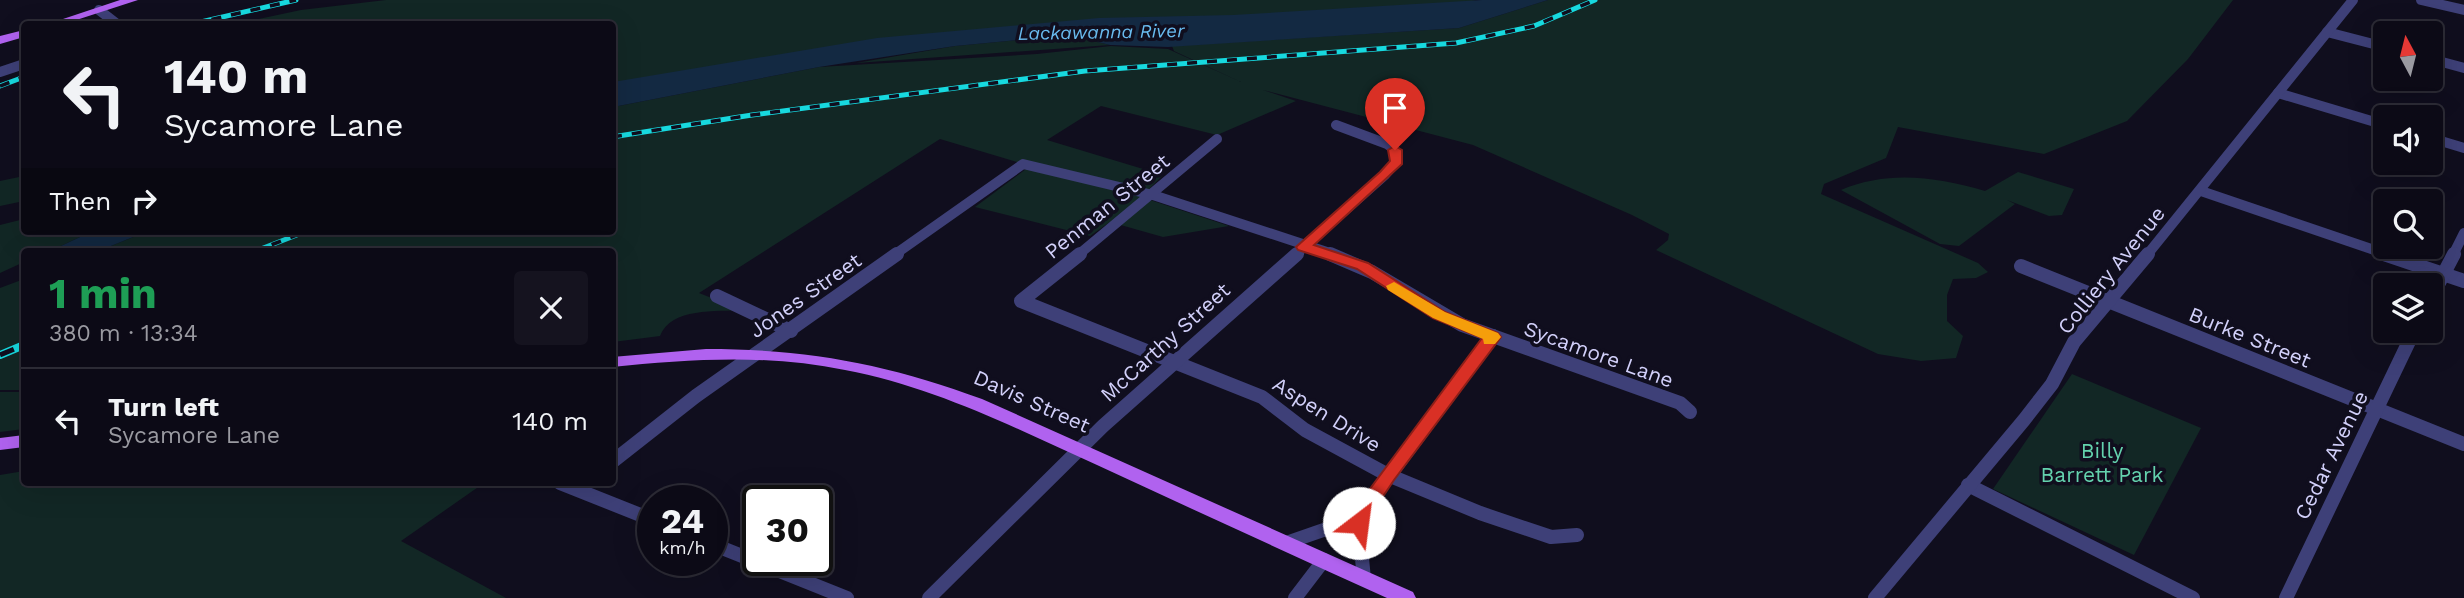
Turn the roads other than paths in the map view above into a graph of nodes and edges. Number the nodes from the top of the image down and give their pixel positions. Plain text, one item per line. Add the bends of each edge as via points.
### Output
1 (132, 0) edge
2 (2353, 0) edge
3 (2421, 0) edge
4 (99, 10) junction
5 (2464, 10) edge
6 (64, 21) edge
7 (113, 21) edge
8 (2328, 32) junction
9 (21, 34) edge
10 (0, 40) edge
11 (2373, 44) edge
12 (2443, 62) edge
13 (21, 65) edge
14 (2464, 68) edge
15 (0, 72) edge
16 (2278, 93) junction
17 (2373, 121) edge
18 (1336, 125) dead end
19 (1217, 139) dead end
20 (2443, 142) edge
21 (2464, 148) edge
22 (1395, 150) joint
23 (1023, 164) joint
24 (2201, 191) junction
25 (1153, 195) junction
26 (2464, 233) edge
27 (1303, 247) junction
28 (2021, 266) dead end
29 (2439, 273) edge
30 (2443, 273) edge
31 (2443, 274) edge
32 (2464, 281) edge
33 (716, 296) dead end
34 (2109, 300) junction
35 (1021, 301) joint
36 (791, 331) junction
37 (1493, 337) junction
38 (2408, 343) edge
39 (757, 354) junction
40 (616, 362) edge
41 (1175, 362) junction
42 (2376, 409) junction
43 (1690, 412) dead end
44 (21, 441) edge
45 (0, 444) edge
46 (2464, 444) edge
47 (1079, 449) junction
48 (616, 459) edge
49 (1388, 475) junction
50 (1968, 485) junction
51 (582, 486) edge
52 (637, 512) edge
53 (1358, 518) junction
54 (1577, 536) dead end
55 (1286, 543) junction
56 (728, 550) edge
57 (1324, 560) junction
58 (1364, 579) junction
59 (847, 598) edge
60 (929, 598) edge
61 (1295, 598) edge
62 (1406, 598) edge
63 (1875, 598) edge
64 (2193, 598) edge
65 (2286, 598) edge

1 - 4 main road
2 - 8 street, Colliery Avenue
3 - 5 street
4 - 6 main road
4 - 7 street
8 - 11 street
8 - 16 street, Colliery Avenue
9 - 10 main road
12 - 14 street
13 - 15 street
16 - 17 street
16 - 24 street, Colliery Avenue
18 - 22 street
19 - 25 street, Penman Street
20 - 21 street
22 - 27 street, McCarthy Street via 1397,161 1385,175
23 - 25 street, Sycamore Lane
23 - 36 street, Jones Street
24 - 29 street
24 - 34 street, Colliery Avenue
25 - 27 street, Sycamore Lane
25 - 35 street, Penman Street
26 - 30 street
27 - 37 street, Sycamore Lane via 1363,266 1439,315
27 - 41 street, McCarthy Street
28 - 34 street, Burke Street
31 - 32 street
33 - 36 street
34 - 42 street, Burke Street
34 - 50 street, Colliery Avenue via 2074,342 2052,384
35 - 41 street, Aspen Drive
36 - 39 street, Jones Street
37 - 43 street, Sycamore Lane via 1680,403
37 - 49 street
38 - 42 street, Cedar Avenue
39 - 40 main road, Davis Street
39 - 47 main road, Davis Street via 837,361 911,378
39 - 48 street, Jones Street
41 - 47 street, McCarthy Street
41 - 49 street, Aspen Drive via 1262,397 1314,435
42 - 46 street, Burke Street
42 - 65 street, Cedar Avenue
44 - 45 main road
47 - 55 main road, Davis Street
47 - 60 street, McCarthy Street
49 - 53 street
49 - 54 street, Aspen Drive via 1551,537
50 - 63 street, Colliery Avenue
50 - 64 street
51 - 52 street
53 - 55 street
53 - 58 street
55 - 57 main road, Davis Street
56 - 59 street
57 - 58 main road, Davis Street
57 - 61 street
58 - 62 main road, Davis Street

